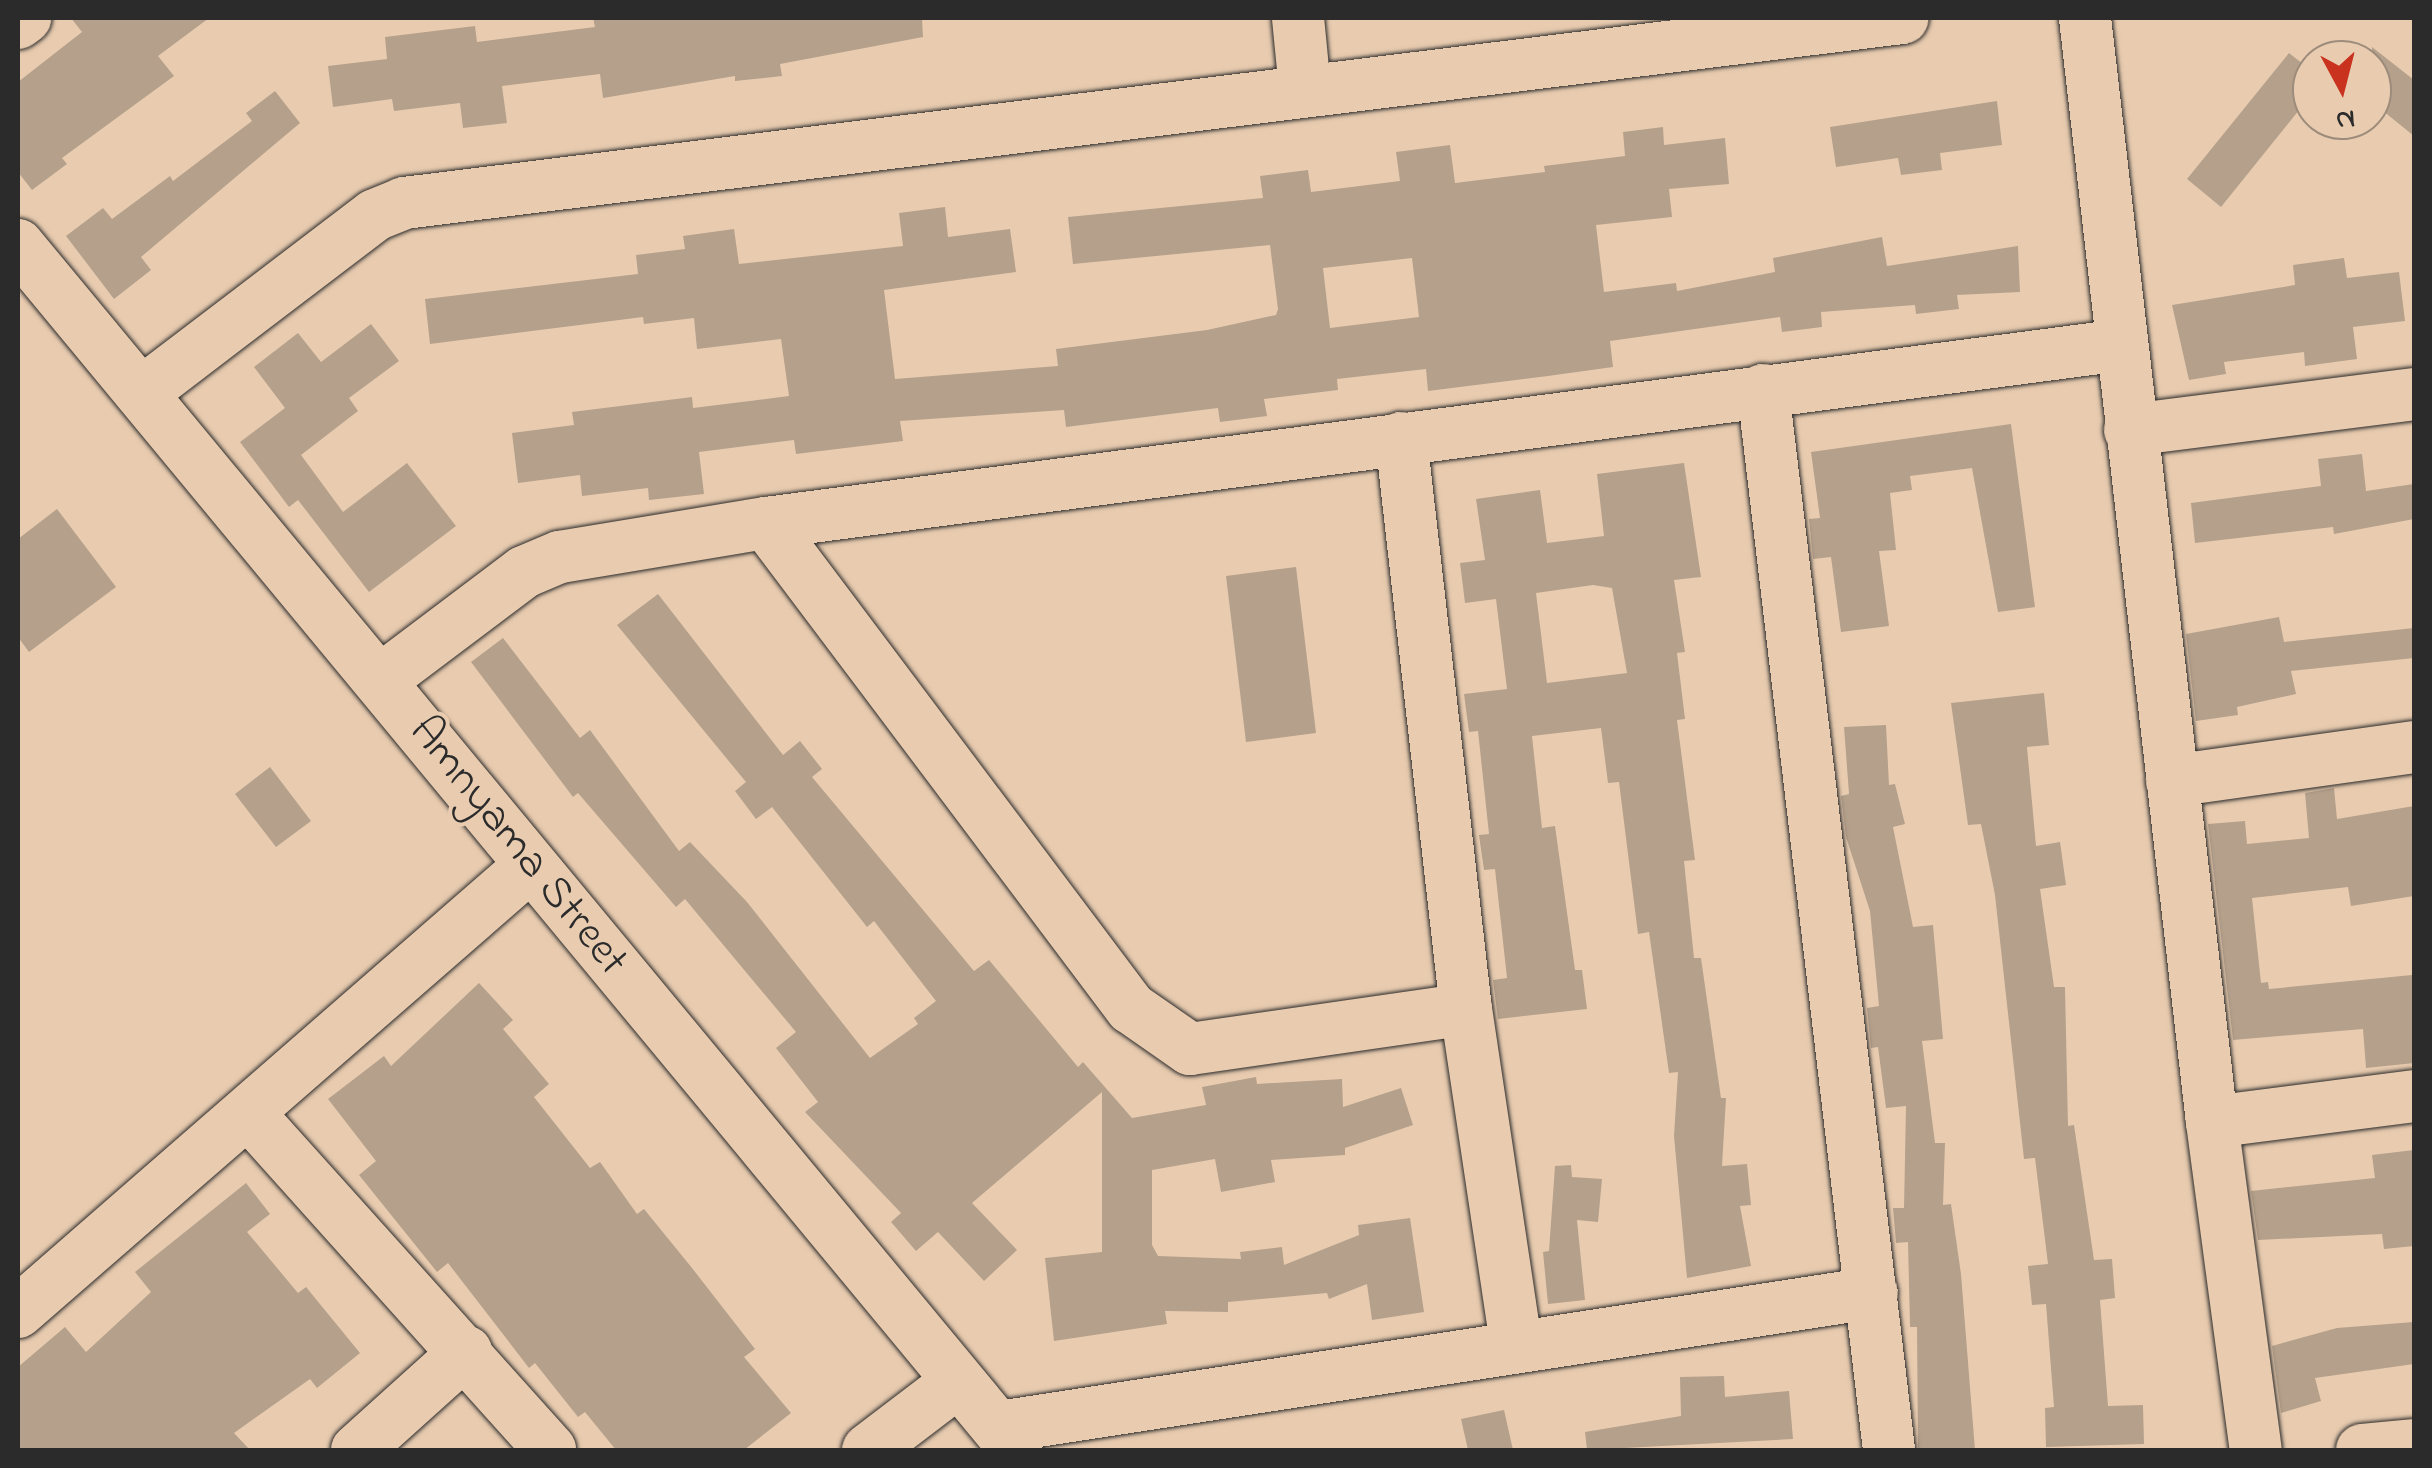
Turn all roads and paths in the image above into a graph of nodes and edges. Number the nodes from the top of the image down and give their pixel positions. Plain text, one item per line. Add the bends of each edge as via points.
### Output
1 (25, 18) edge
2 (1298, 18) edge
3 (1903, 18) edge
4 (2085, 18) edge
5 (18, 23) edge
6 (1638, 33) edge
7 (1306, 89) junction
8 (18, 245) edge
9 (2120, 345) junction
10 (1763, 390) junction
11 (144, 391) junction
12 (2414, 394) edge
13 (2130, 430) junction
14 (1400, 438) junction
15 (766, 523) junction
16 (382, 679) junction
17 (2414, 748) edge
18 (2172, 781) junction
19 (530, 866) junction
20 (1466, 1009) junction
21 (2414, 1096) edge
22 (249, 1114) junction
23 (2212, 1122) junction
24 (1872, 1292) junction
25 (18, 1312) edge
26 (1516, 1343) junction
27 (466, 1352) junction
28 (956, 1383) junction
29 (1008, 1439) edge
30 (2414, 1445) edge
31 (356, 1450) edge
32 (550, 1450) edge
33 (868, 1450) edge
34 (1889, 1450) edge
35 (2256, 1450) edge
36 (2362, 1450) edge

1 - 5 street
2 - 7 street
3 - 6 street
4 - 9 street
6 - 7 street
7 - 11 street via 404,203 375,216
8 - 11 street, Amnyama Street
9 - 10 street
9 - 13 street
10 - 14 street
10 - 24 street
11 - 16 street, Amnyama Street
12 - 13 street
13 - 18 street
14 - 15 street
14 - 20 street
15 - 16 street via 541,562
15 - 20 street via 1131,1008 1190,1049
16 - 19 street, Amnyama Street
17 - 18 street
18 - 23 street
19 - 22 street
19 - 28 street, Amnyama Street
20 - 26 street
21 - 23 street
22 - 25 street
22 - 27 street
23 - 35 street
24 - 26 street
24 - 34 street
26 - 29 street
27 - 31 street
27 - 32 street
28 - 29 street, Amnyama Street
28 - 33 street
30 - 36 street

